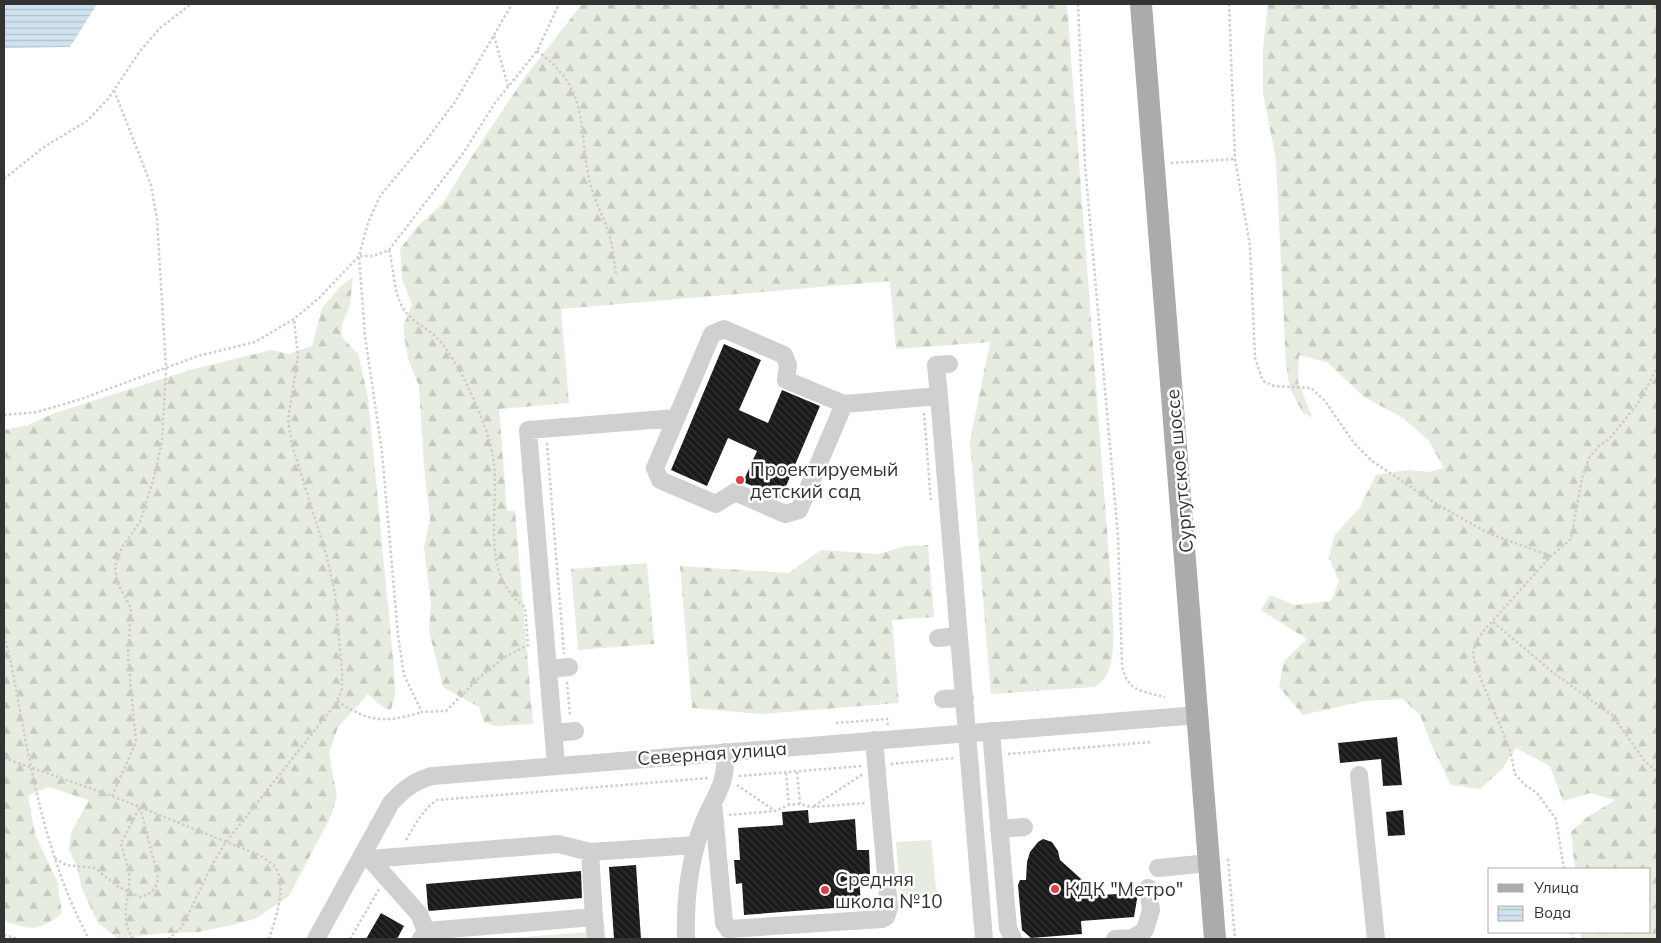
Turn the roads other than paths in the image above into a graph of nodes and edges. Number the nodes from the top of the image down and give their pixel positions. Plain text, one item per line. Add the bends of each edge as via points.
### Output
1 (1141, 4) edge
2 (949, 364) dead end
3 (939, 396) junction
4 (844, 404) junction
5 (676, 418) junction
6 (959, 636) junction
7 (938, 638) dead end
8 (965, 698) junction
9 (943, 699) dead end
10 (1198, 716) junction
11 (991, 731) junction
12 (968, 733) junction
13 (874, 740) junction
14 (725, 752) junction
15 (556, 765) junction
16 (1360, 775) dead end
17 (714, 809) junction
18 (1024, 827) dead end
19 (999, 829) junction
20 (696, 845) junction
21 (590, 852) junction
22 (366, 857) junction
23 (1209, 864) junction
24 (1158, 868) dead end
25 (1148, 888) dead end
26 (594, 918) junction
27 (423, 935) edge
28 (316, 939) edge
29 (596, 939) edge
30 (686, 939) edge
31 (984, 939) edge
32 (1014, 939) edge
33 (1115, 939) edge
34 (1216, 939) edge
35 (1376, 939) edge

1 - 10 main road, Сургутское шоссе
2 - 3 street via 936,365
3 - 4 street
3 - 6 street
4 - 5 street via 786,380 788,365 784,355 724,329 712,334
4 - 5 street via 799,510 785,514 734,492 716,504 660,480 655,468
5 - 15 street via 528,430 561,668 566,732
6 - 7 street
6 - 8 street
8 - 9 street
8 - 12 street
10 - 11 street, Северная улица
10 - 23 main road, Сургутское шоссе
11 - 12 street, Северная улица
11 - 19 street
12 - 13 street, Северная улица
12 - 31 street
13 - 14 street, Северная улица
13 - 17 street via 889,908 882,919 728,929 724,923
14 - 15 street, Северная улица
14 - 17 street via 725,777
15 - 22 street, Северная улица via 449,773 417,780 391,803
16 - 35 street
17 - 20 street
18 - 19 street
19 - 32 street via 1008,928
20 - 21 street
20 - 30 street via 686,888
21 - 22 street via 558,844
21 - 26 street
22 - 27 street via 419,914
22 - 28 street, Северная улица
23 - 24 street
23 - 34 main road, Сургутское шоссе
25 - 33 street via 1151,910 1145,930 1132,938
26 - 27 street
26 - 29 street

